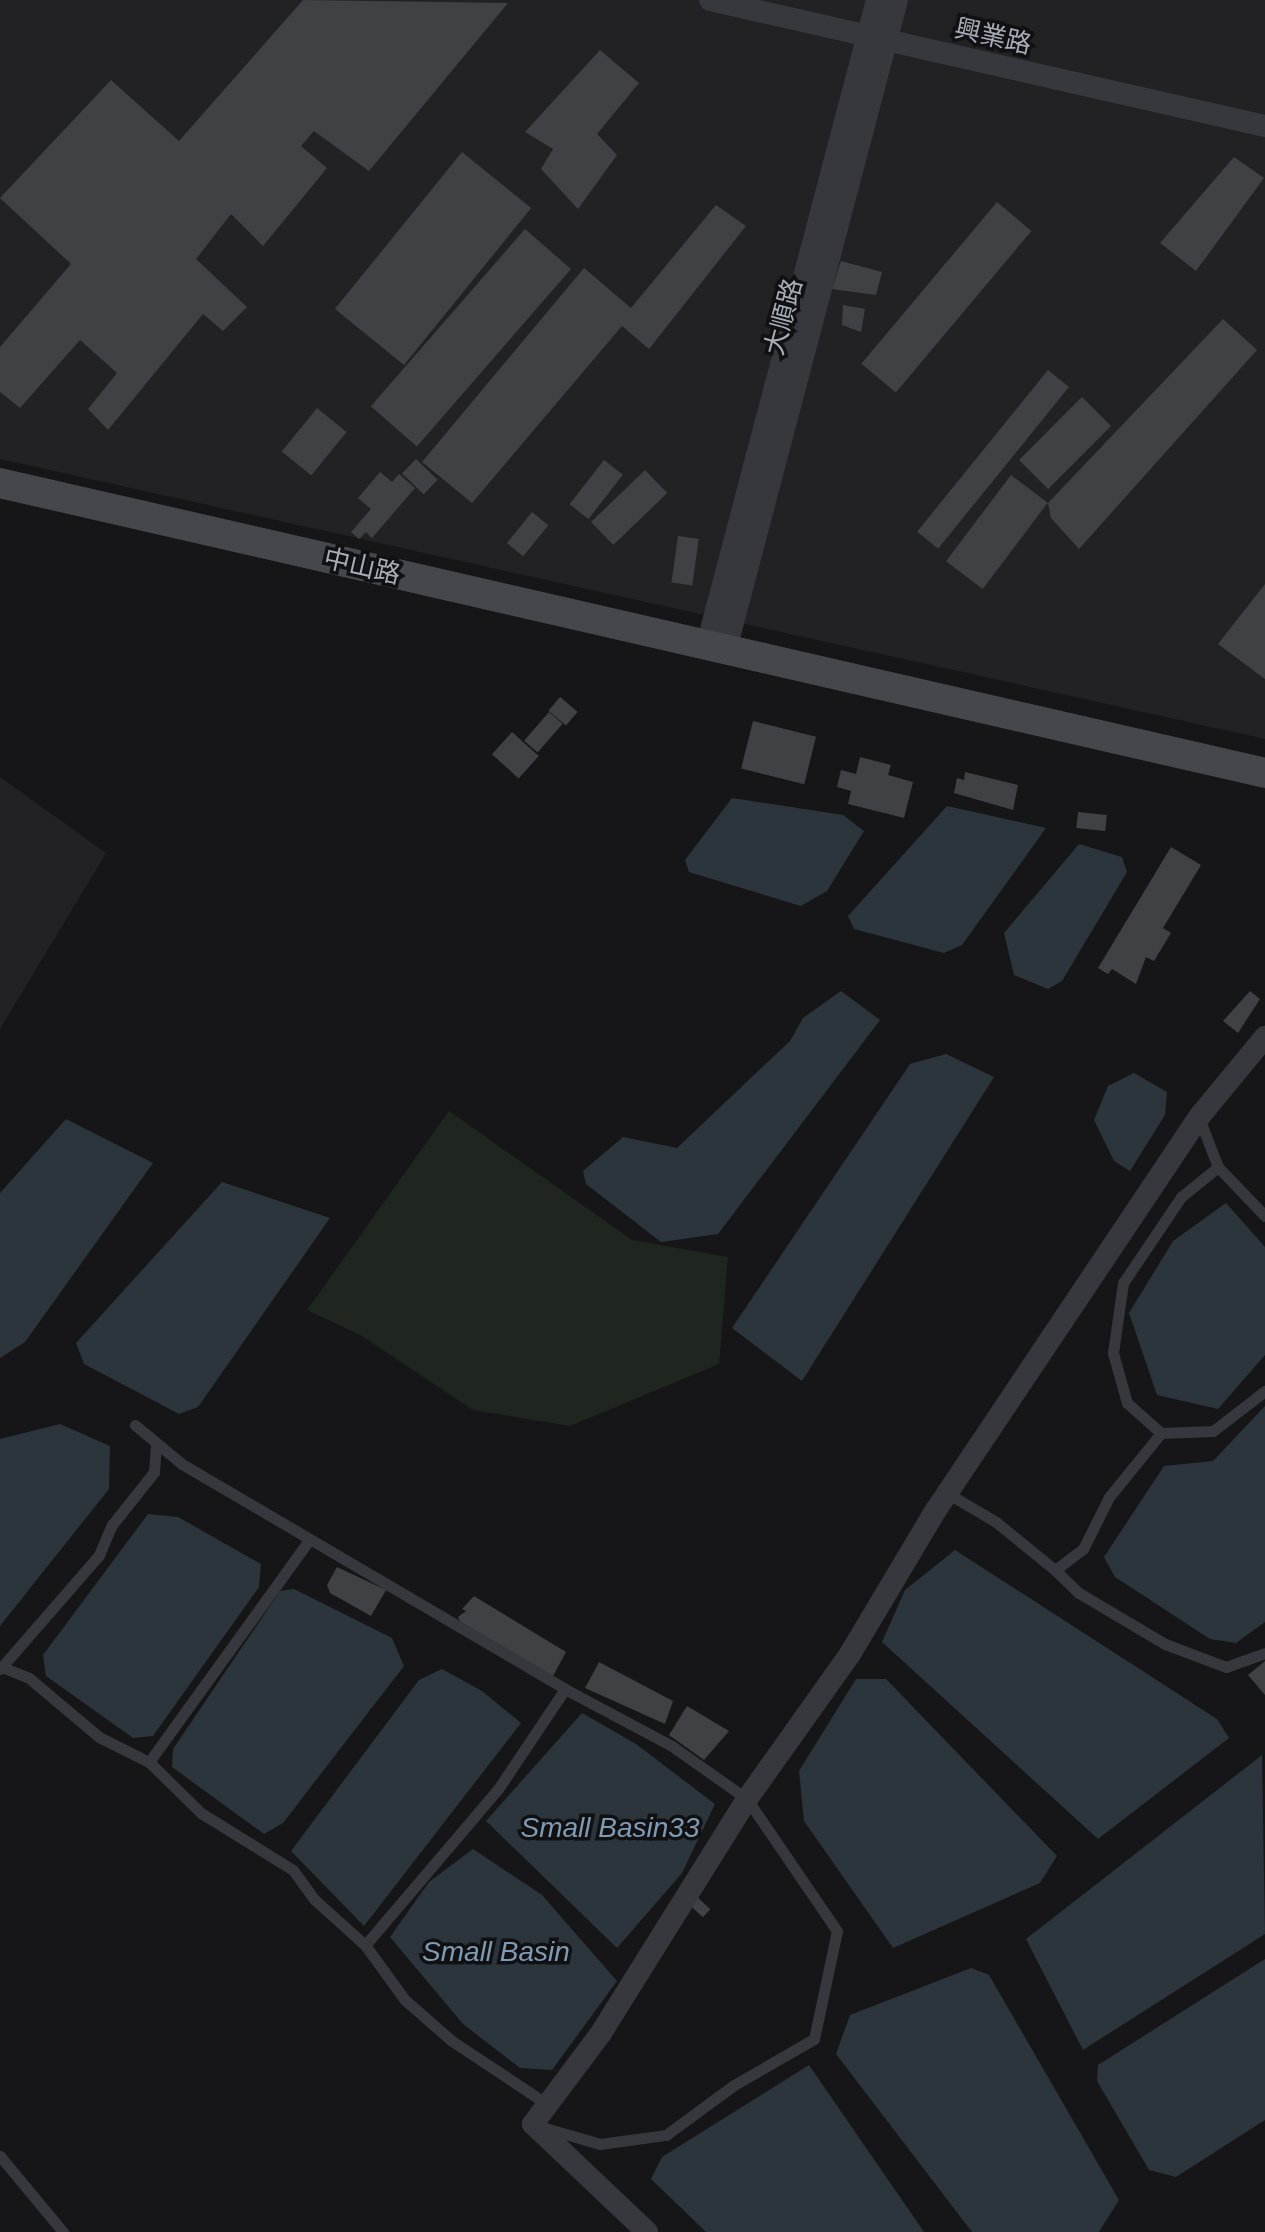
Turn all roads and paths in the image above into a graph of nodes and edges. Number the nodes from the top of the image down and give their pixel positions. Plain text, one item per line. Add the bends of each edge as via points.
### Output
1 (710, 0) edge
2 (877, 0) edge
3 (897, 0) edge
4 (876, 40) junction
5 (1265, 126) edge
6 (0, 483) edge
7 (716, 647) junction
8 (1265, 773) edge
9 (1265, 1037) edge
10 (1199, 1117) junction
11 (1218, 1167) junction
12 (1265, 1216) edge
13 (1265, 1391) edge
14 (135, 1425) dead end
15 (1161, 1433) junction
16 (156, 1444) junction
17 (947, 1493) junction
18 (309, 1540) junction
19 (1055, 1570) junction
20 (1265, 1653) edge
21 (1, 1668) edge
22 (565, 1689) junction
23 (149, 1762) junction
24 (747, 1799) junction
25 (365, 1945) junction
26 (547, 2104) junction
27 (533, 2124) junction
28 (0, 2156) edge
29 (63, 2232) edge
30 (647, 2232) edge

1 - 4 street, 興業路
2 - 4 street, 大順路
3 - 4 street, 大順路
4 - 5 street, 興業路
4 - 7 street, 大順路
6 - 7 main road, 中山路
7 - 8 main road, 中山路
9 - 10 street
10 - 11 lane
10 - 17 street
11 - 12 lane
11 - 15 lane via 1181,1197 1123,1283 1113,1353 1127,1403
13 - 15 lane via 1213,1431
14 - 16 lane
15 - 19 lane via 1109,1497 1083,1549
16 - 18 lane
16 - 21 lane via 154,1472 112,1525 99,1555
17 - 19 lane via 996,1522
17 - 24 street via 850,1654
18 - 22 lane via 364,1567 464,1634
18 - 23 lane
19 - 20 lane via 1079,1593 1165,1644 1226,1667
21 - 23 lane via 29,1678 99,1737
22 - 24 lane via 659,1738
22 - 25 lane via 498,1789
23 - 25 lane via 201,1813 293,1870 315,1900
24 - 26 street via 601,2033
24 - 27 lane via 837,1931 814,2039 734,2085 666,2135 600,2144
25 - 26 lane via 405,2000 452,2041
26 - 27 street
27 - 30 street
28 - 29 lane

